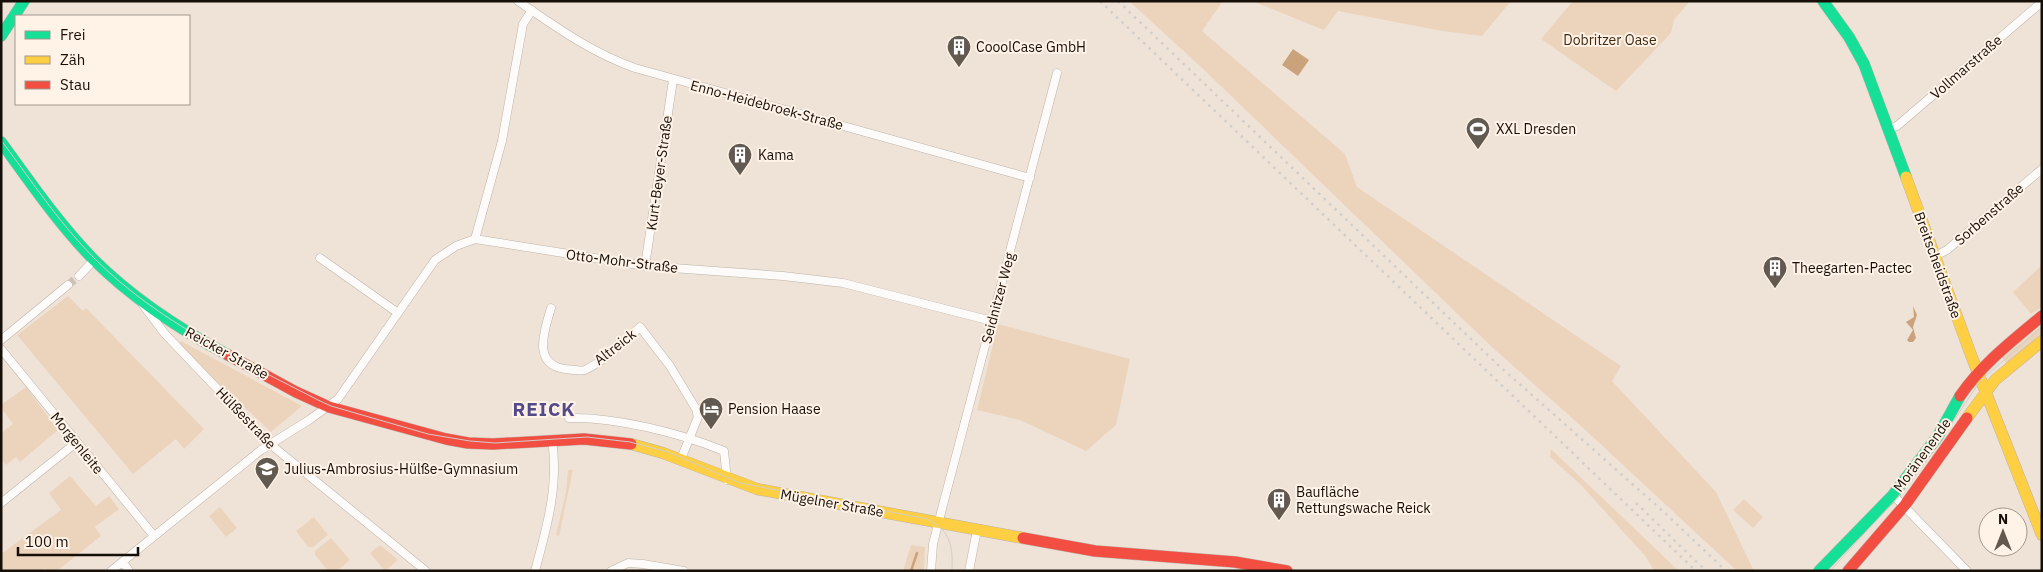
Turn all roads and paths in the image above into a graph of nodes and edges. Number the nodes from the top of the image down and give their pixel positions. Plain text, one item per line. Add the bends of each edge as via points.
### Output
1 (24, 1) edge
2 (518, 1) edge
3 (1824, 1) edge
4 (2042, 2) edge
5 (532, 10) junction
6 (1, 36) edge
7 (1057, 73) dead end
8 (673, 80) junction
9 (1888, 129) junction
10 (1, 142) edge
11 (2042, 168) edge
12 (1030, 178) junction
13 (475, 238) junction
14 (1935, 256) junction
15 (320, 258) dead end
16 (94, 260) junction
17 (645, 266) junction
18 (79, 276) tunnel mouth
19 (68, 285) tunnel mouth
20 (139, 299) junction
21 (551, 308) dead end
22 (398, 313) junction
23 (2042, 316) edge
24 (992, 320) junction
25 (170, 322) junction
26 (165, 334) junction
27 (1, 340) edge
28 (2042, 341) edge
29 (1, 349) edge
30 (4, 359) edge
31 (1978, 373) junction
32 (1986, 390) junction
33 (330, 407) junction
34 (569, 418) dead end
35 (691, 438) junction
36 (552, 440) junction
37 (76, 442) junction
38 (270, 444) junction
39 (681, 459) junction
40 (727, 480) junction
41 (1899, 500) junction
42 (1, 503) edge
43 (938, 523) junction
44 (977, 530) junction
45 (2042, 535) edge
46 (154, 536) junction
47 (123, 562) junction
48 (111, 571) edge
49 (129, 571) edge
50 (426, 571) edge
51 (536, 571) edge
52 (611, 571) edge
53 (684, 571) edge
54 (932, 571) edge
55 (969, 571) edge
56 (1287, 571) edge
57 (1819, 571) edge
58 (1848, 571) edge
59 (1967, 571) edge

1 - 6 street
2 - 5 street, Enno-Heidebroek-Straße
3 - 9 street, Breitscheidstraße via 1857,50
4 - 9 street, Vollmarstraße via 1897,126
5 - 8 street, Enno-Heidebroek-Straße via 597,52
5 - 13 street via 523,24 502,140
7 - 12 street, Seidnitzer Weg
8 - 12 street, Enno-Heidebroek-Straße
8 - 17 street, Kurt-Beyer-Straße
9 - 14 street, Breitscheidstraße
10 - 16 street, Reicker Straße via 50,210
11 - 14 street, Sorbenstraße via 1947,250
12 - 24 street, Seidnitzer Weg
13 - 17 street, Otto-Mohr-Straße
13 - 22 street via 435,260
14 - 31 street, Breitscheidstraße
15 - 22 street
16 - 18 street
16 - 20 street, Reicker Straße
17 - 24 street, Otto-Mohr-Straße via 843,283
19 - 27 street
20 - 25 street, Reicker Straße
20 - 26 street, Hülßestraße
21 - 35 street, Altreick via 542,344 545,354 560,368 582,371 640,327 670,366 696,409 698,416
22 - 33 street via 342,395
23 - 31 street, Moränenende
24 - 43 street, Seidnitzer Weg
25 - 26 street
25 - 33 street, Reicker Straße via 206,344
26 - 38 street, Hülßestraße
28 - 32 street, Moränenende
29 - 30 street, Morgenleite
30 - 37 street, Morgenleite
31 - 32 street, Breitscheidstraße
31 - 41 street, Moränenende via 1961,395
32 - 41 street, Moränenende via 1951,442
32 - 45 street, Breitscheidstraße
33 - 36 street, Reicker Straße via 449,440 483,444
33 - 38 street
34 - 35 street via 595,418
35 - 39 street, Altreick
35 - 40 street via 724,451
36 - 39 street via 606,440 646,447
36 - 51 street via 556,464 554,490
37 - 42 street
37 - 46 street, Morgenleite
38 - 46 street
38 - 50 street, Hülßestraße
39 - 40 street
40 - 43 street, Mügelner Straße via 757,489
41 - 57 street, Moränenende
41 - 58 street, Moränenende
41 - 59 street
43 - 44 street, Mügelner Straße
43 - 54 street, Seidnitzer Weg
44 - 55 street
44 - 56 street, Mügelner Straße via 1095,551 1256,564
46 - 47 street
47 - 48 street
47 - 49 street
52 - 53 street via 628,563

